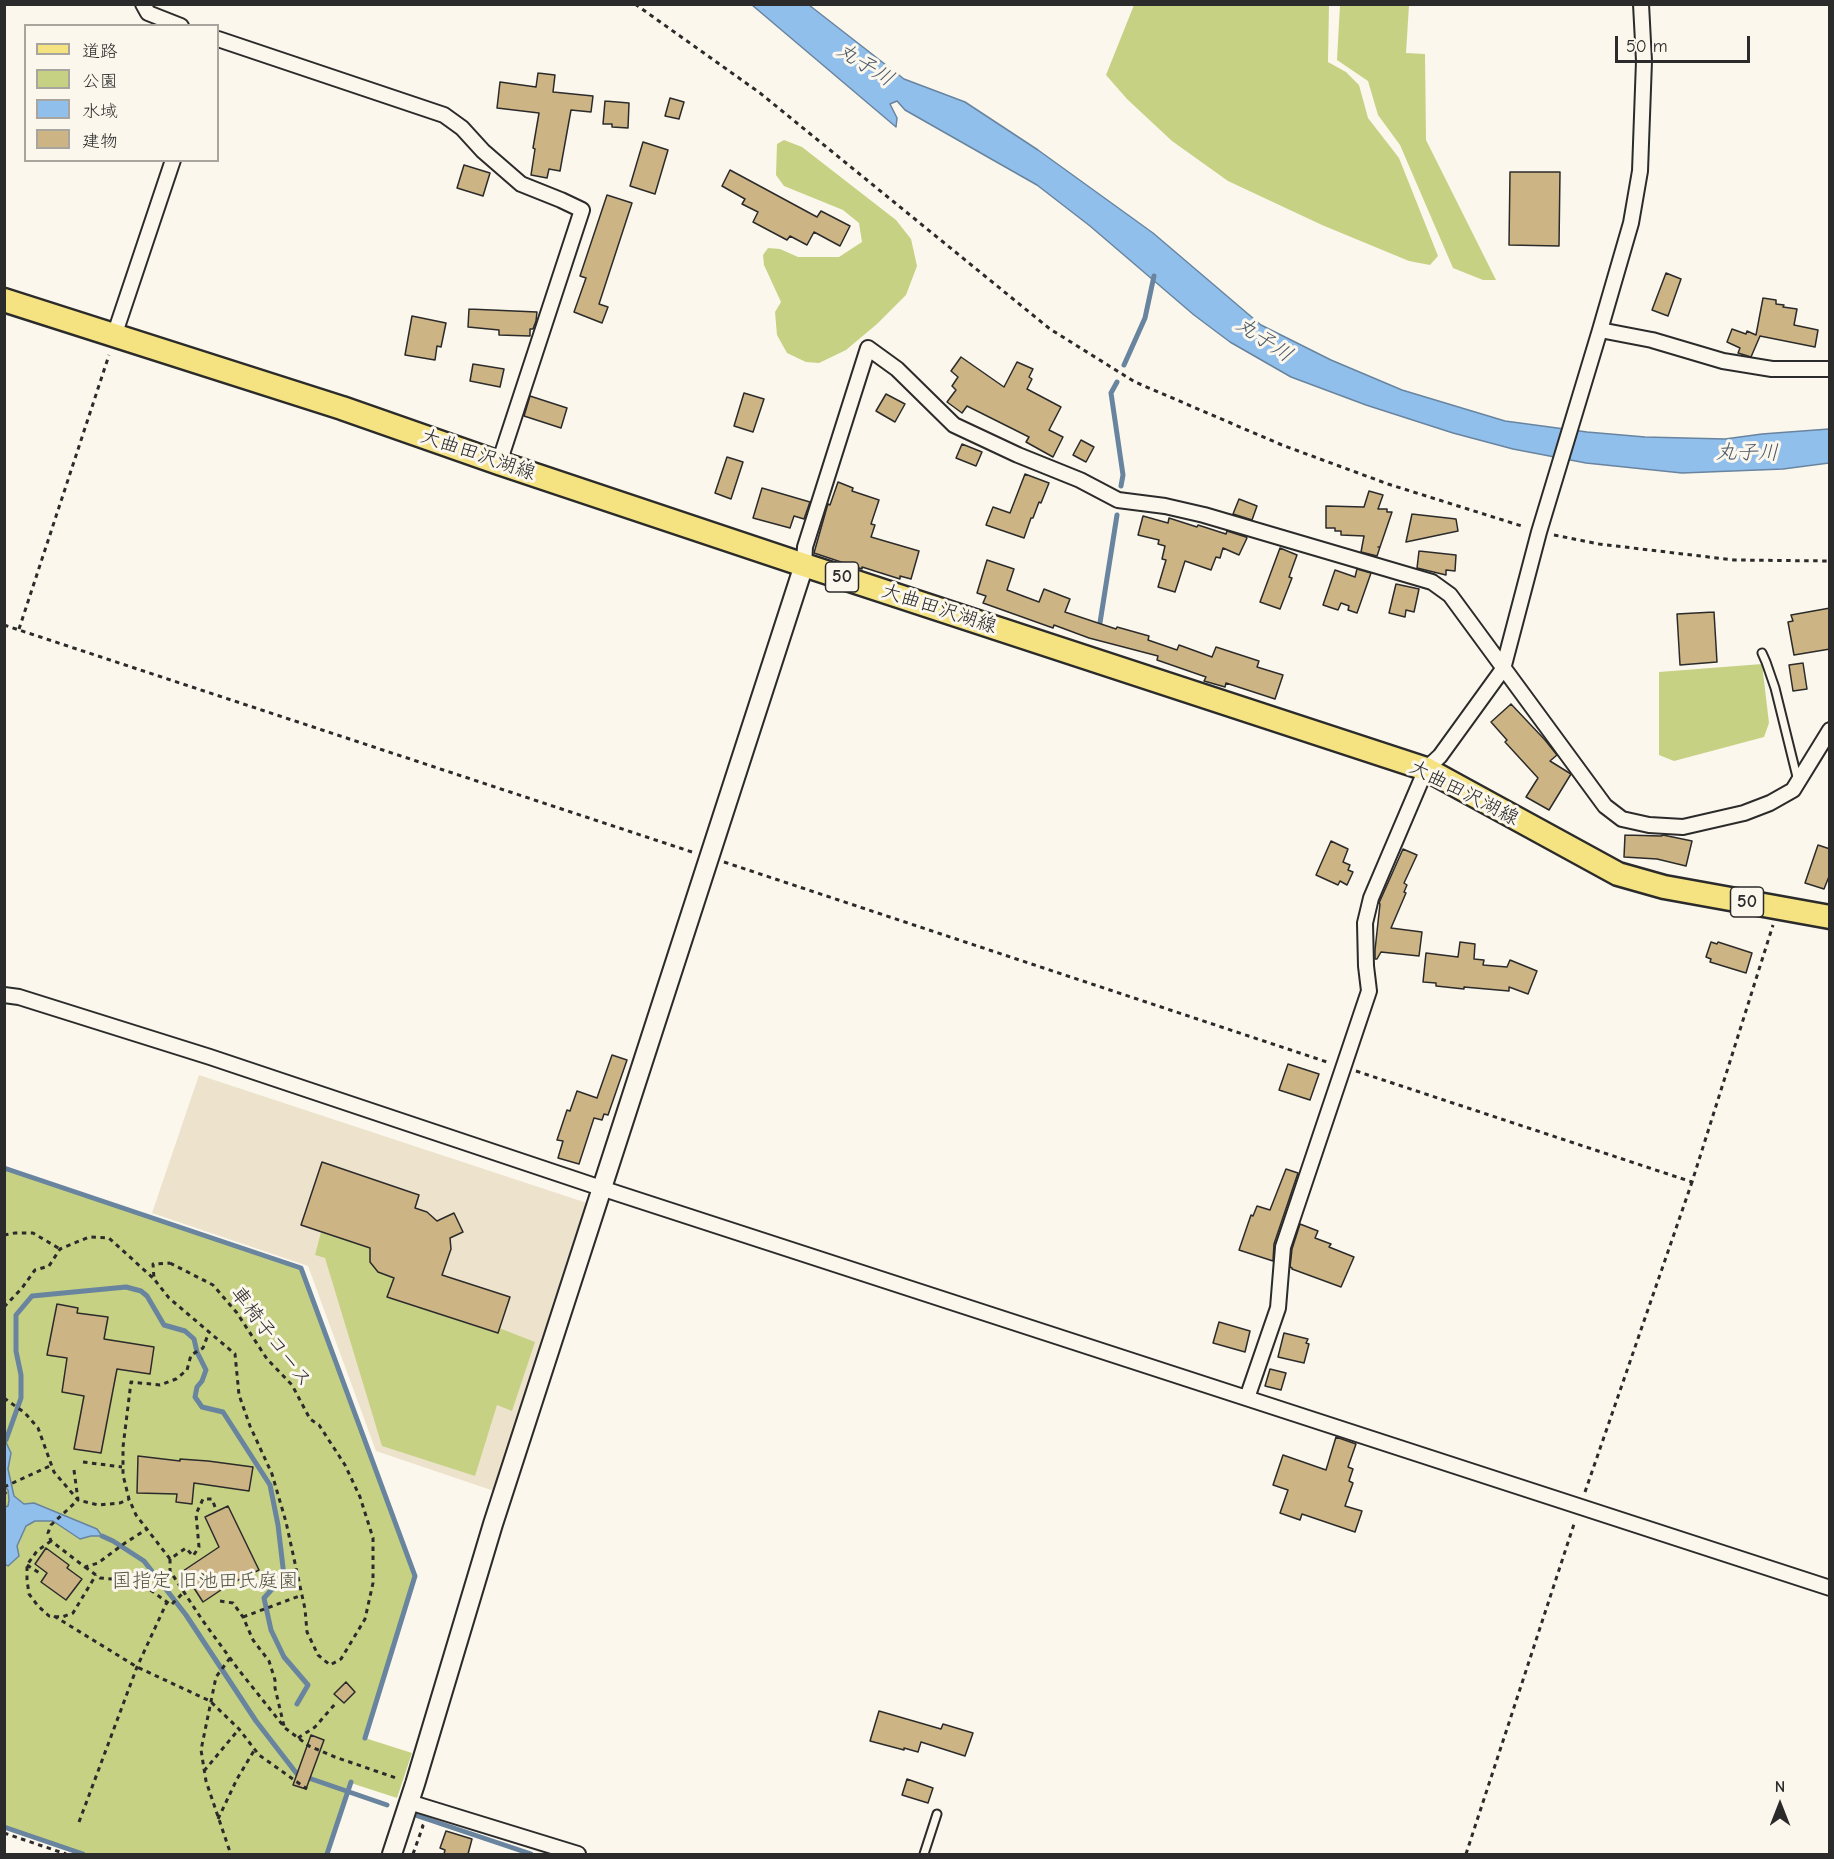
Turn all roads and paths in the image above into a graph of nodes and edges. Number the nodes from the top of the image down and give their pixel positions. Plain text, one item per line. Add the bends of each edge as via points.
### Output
1 (143, 4) edge
2 (635, 4) edge
3 (1641, 4) edge
4 (176, 24) edge
5 (219, 39) edge
6 (172, 162) edge
7 (4, 300) edge
8 (1600, 330) junction
9 (114, 336) junction
10 (1830, 369) edge
11 (499, 463) junction
12 (1541, 526) junction
13 (1830, 561) edge
14 (804, 565) junction
15 (4, 625) edge
16 (19, 629) junction
17 (1762, 653) dead end
18 (1503, 669) junction
19 (1830, 730) edge
20 (1426, 769) junction
21 (1798, 781) junction
22 (710, 858) junction
23 (1779, 908) junction
24 (1830, 917) edge
25 (4, 995) edge
26 (1344, 1067) junction
27 (1692, 1182) junction
28 (601, 1188) junction
29 (4, 1235) edge
30 (60, 1249) junction
31 (154, 1279) junction
32 (4, 1307) edge
33 (209, 1332) junction
34 (1246, 1398) junction
35 (5, 1401) edge
36 (82, 1462) dead end
37 (52, 1465) junction
38 (123, 1467) junction
39 (74, 1470) dead end
40 (4, 1489) edge
41 (4, 1498) edge
42 (129, 1498) junction
43 (78, 1500) junction
44 (215, 1507) dead end
45 (1580, 1507) junction
46 (147, 1529) junction
47 (51, 1541) junction
48 (170, 1559) junction
49 (27, 1565) junction
50 (85, 1567) junction
51 (41, 1574) dead end
52 (96, 1575) junction
53 (1830, 1588) edge
54 (182, 1594) junction
55 (302, 1595) junction
56 (220, 1601) dead end
57 (169, 1604) junction
58 (54, 1616) junction
59 (243, 1617) junction
60 (230, 1658) junction
61 (137, 1666) junction
62 (210, 1701) junction
63 (335, 1704) dead end
64 (285, 1728) junction
65 (239, 1729) junction
66 (298, 1738) junction
67 (255, 1749) junction
68 (204, 1771) junction
69 (307, 1789) dead end
70 (412, 1793) junction
71 (937, 1814) dead end
72 (218, 1819) junction
73 (79, 1822) dead end
74 (4, 1833) edge
75 (230, 1852) dead end
76 (66, 1854) edge
77 (392, 1854) edge
78 (578, 1854) edge
79 (924, 1854) edge
80 (1466, 1854) edge

1 - 4 street via 148,13
2 - 12 path via 760,93 1050,329 1135,382 1282,445 1388,484
3 - 8 street via 1644,61 1640,171 1631,223
5 - 11 street via 444,115 521,184 582,210
6 - 9 street
7 - 9 main road, 大曲田沢湖線 / 50
8 - 10 street via 1652,340 1723,361 1772,369
8 - 12 street
9 - 11 main road, 大曲田沢湖線 / 50 via 342,408
9 - 16 path
11 - 14 main road, 大曲田沢湖線 / 50
12 - 13 path via 1599,544 1734,560
12 - 18 street
14 - 18 street via 805,547 868,348 897,369 954,425 1118,500 1204,515 1432,582 1450,596
14 - 20 main road, 大曲田沢湖線 / 50
14 - 22 street
15 - 16 path
16 - 22 path
17 - 21 lane via 1775,688
18 - 20 street via 1440,756
18 - 21 street via 1605,807 1622,819 1683,827 1770,804 1792,790
19 - 21 street
20 - 23 main road, 大曲田沢湖線 / 50 via 1618,874 1664,887
20 - 26 street via 1371,898 1365,923 1369,991
22 - 26 path
22 - 28 street
23 - 24 main road, 大曲田沢湖線 / 50
23 - 27 path
25 - 28 street via 210,1058
26 - 27 path
26 - 34 street via 1283,1247 1278,1308
27 - 45 path
28 - 34 street
28 - 70 street
29 - 30 path via 33,1233
30 - 31 path via 89,1237 109,1238
30 - 32 path via 49,1266 35,1270
31 - 33 path, 車椅子コース via 168,1298
31 - 55 path, 車椅子コース via 153,1264 170,1263 213,1285 267,1359 292,1385 310,1419 319,1425 345,1465 360,1497 373,1539 373,1583 365,1619 341,1659 330,1665 318,1655 307,1632
33 - 38 path via 203,1348 191,1355 187,1370 176,1379 160,1384 131,1382
33 - 55 path, 車椅子コース via 235,1354 239,1395 272,1474
34 - 45 street
35 - 37 path via 25,1413 38,1428
36 - 38 path
37 - 40 path
37 - 43 path
38 - 42 path
39 - 43 path
40 - 41 path
42 - 43 path via 98,1505
42 - 46 path
43 - 47 path via 51,1525
44 - 48 path via 212,1499 203,1499 196,1514 199,1547 193,1556 186,1548
45 - 53 street
45 - 80 path
46 - 48 path
46 - 50 path via 98,1563
47 - 49 path
47 - 50 path
48 - 54 path via 170,1571
49 - 51 path
49 - 58 path via 29,1594 49,1616
50 - 52 path
52 - 57 path via 138,1581
52 - 58 path via 72,1613
54 - 57 path
54 - 60 path
55 - 59 path
56 - 59 path via 233,1602
57 - 61 path
58 - 61 path
59 - 64 path via 253,1640 269,1661
60 - 62 path via 216,1677
60 - 64 path
61 - 62 path
61 - 73 path
62 - 65 path
62 - 68 path via 201,1750
63 - 66 path via 315,1727
64 - 66 path
65 - 67 path
65 - 68 path
66 - 70 path
67 - 69 path
67 - 72 path
68 - 72 path
70 - 77 street
70 - 78 street
71 - 79 lane
72 - 75 path
74 - 76 path

